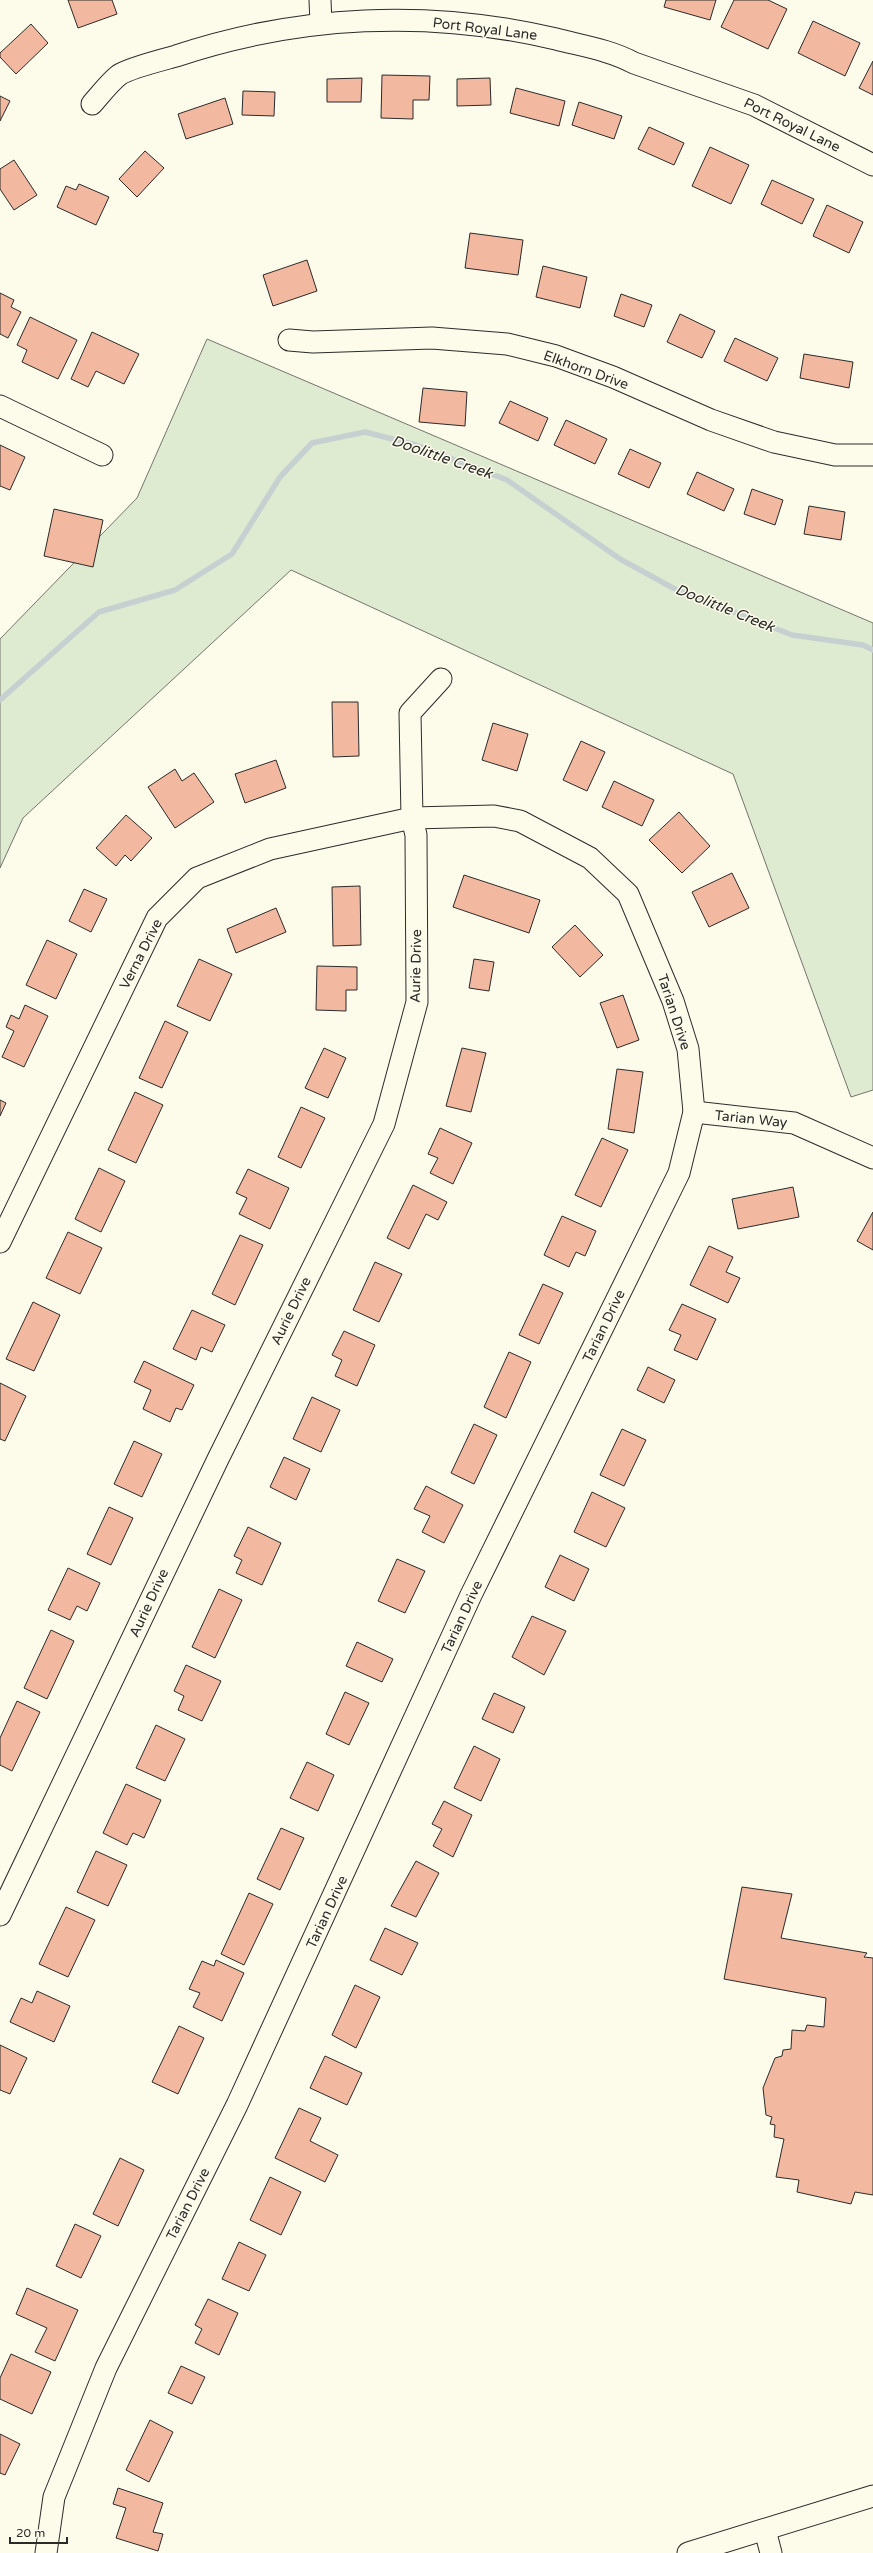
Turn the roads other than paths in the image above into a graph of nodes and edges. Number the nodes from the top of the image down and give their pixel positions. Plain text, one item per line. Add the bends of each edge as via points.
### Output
1 (320, 0) edge
2 (321, 22) junction
3 (92, 104) dead end
4 (873, 165) edge
5 (289, 340) dead end
6 (0, 406) edge
7 (102, 455) dead end
8 (873, 455) edge
9 (441, 679) dead end
10 (412, 818) junction
11 (694, 1112) junction
12 (873, 1158) edge
13 (0, 1242) edge
14 (0, 1916) edge
15 (873, 2496) edge
16 (765, 2530) junction
17 (46, 2553) edge
18 (688, 2553) edge
19 (771, 2553) edge

1 - 2 street
2 - 3 street, Port Royal Lane via 221,41 119,75
2 - 4 street, Port Royal Lane via 418,21 472,24 541,36 616,54 634,63 754,105
5 - 8 street, Elkhorn Drive via 313,342 432,338 507,344 556,356 613,377 710,420 774,442 835,455
6 - 7 street
9 - 10 street, Aurie Drive via 410,713
10 - 11 street, Tarian Drive via 494,816 520,821 590,858 628,894 675,1008 688,1049
10 - 13 street, Verna Drive via 270,849 198,878 157,918
10 - 14 street, Aurie Drive via 416,835 418,1002 384,1124 218,1459
11 - 12 street, Tarian Way via 794,1123
11 - 17 street, Tarian Drive via 679,1173 471,1595 237,2105 106,2368 54,2497
15 - 16 street
16 - 18 street
16 - 19 street

